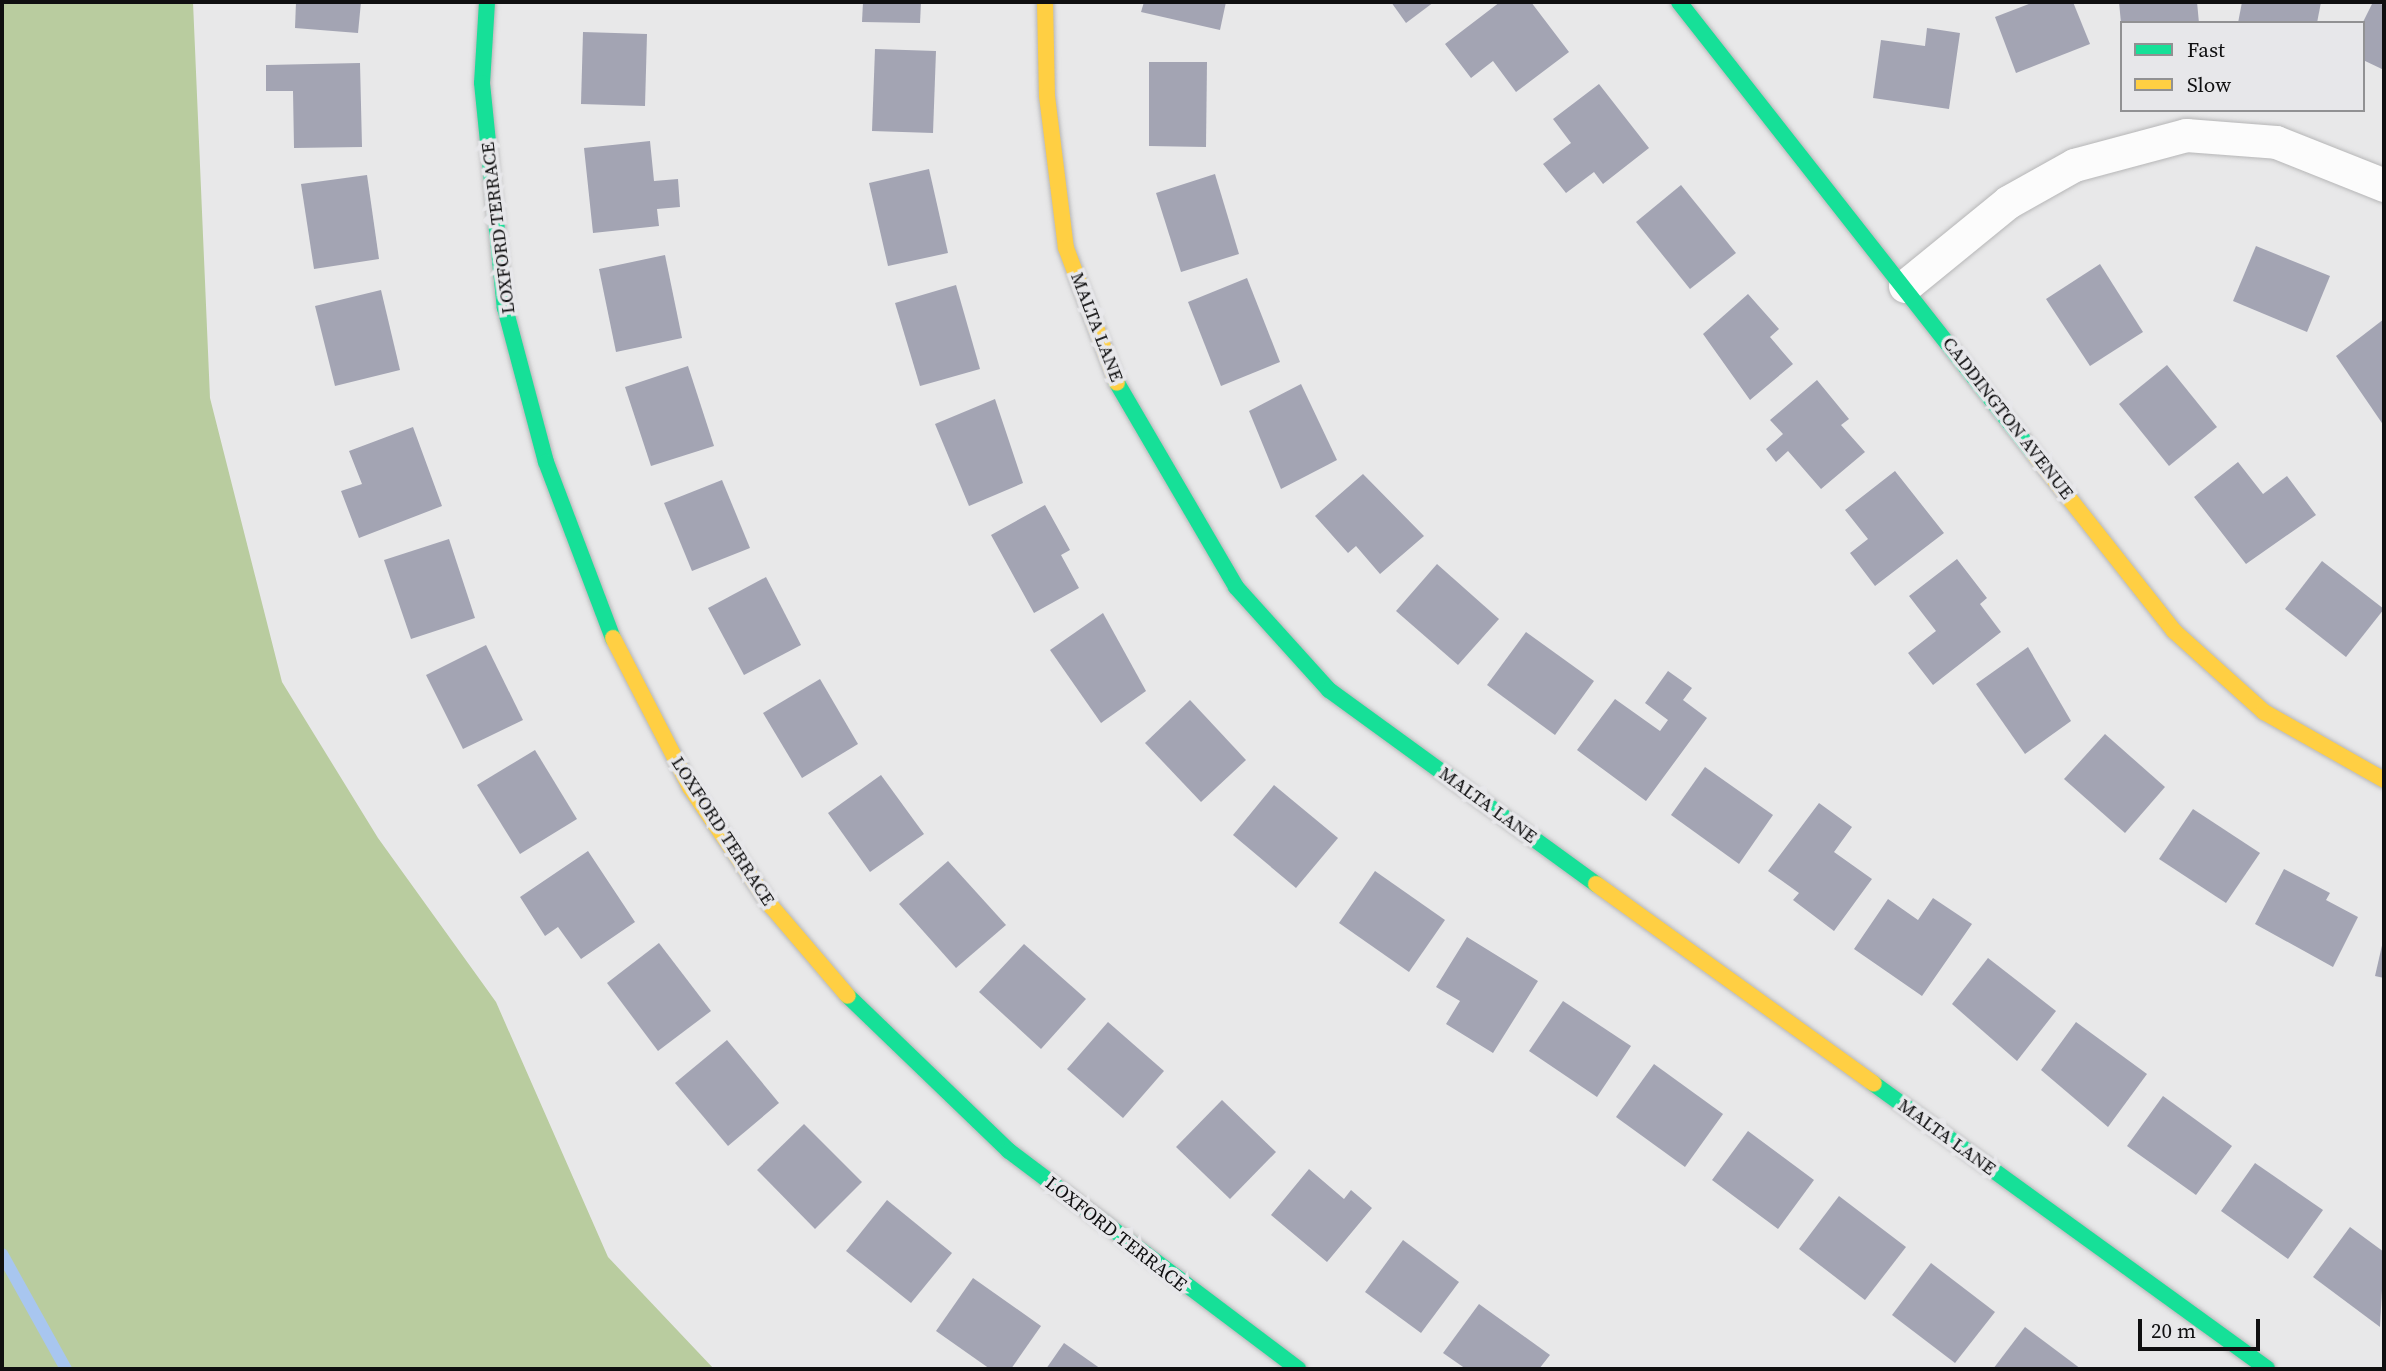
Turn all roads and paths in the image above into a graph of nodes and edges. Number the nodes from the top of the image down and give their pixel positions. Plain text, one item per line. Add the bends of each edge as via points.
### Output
1 (487, 2) edge
2 (1045, 2) edge
3 (1679, 2) edge
4 (2384, 185) edge
5 (1905, 286) junction
6 (2384, 780) edge
7 (1298, 1369) edge
8 (2267, 1369) edge

1 - 7 street, LOXFORD TERRACE via 482,83 505,308 546,462 606,625 690,788 771,906 879,1032 1009,1151
2 - 8 street, MALTA LANE via 1047,96 1066,248 1113,376 1236,587 1329,690
3 - 5 street, CADDINGTON AVENUE
4 - 5 street via 2276,142 2186,135 2074,165 2008,202
5 - 6 street, CADDINGTON AVENUE via 2174,631 2264,712

